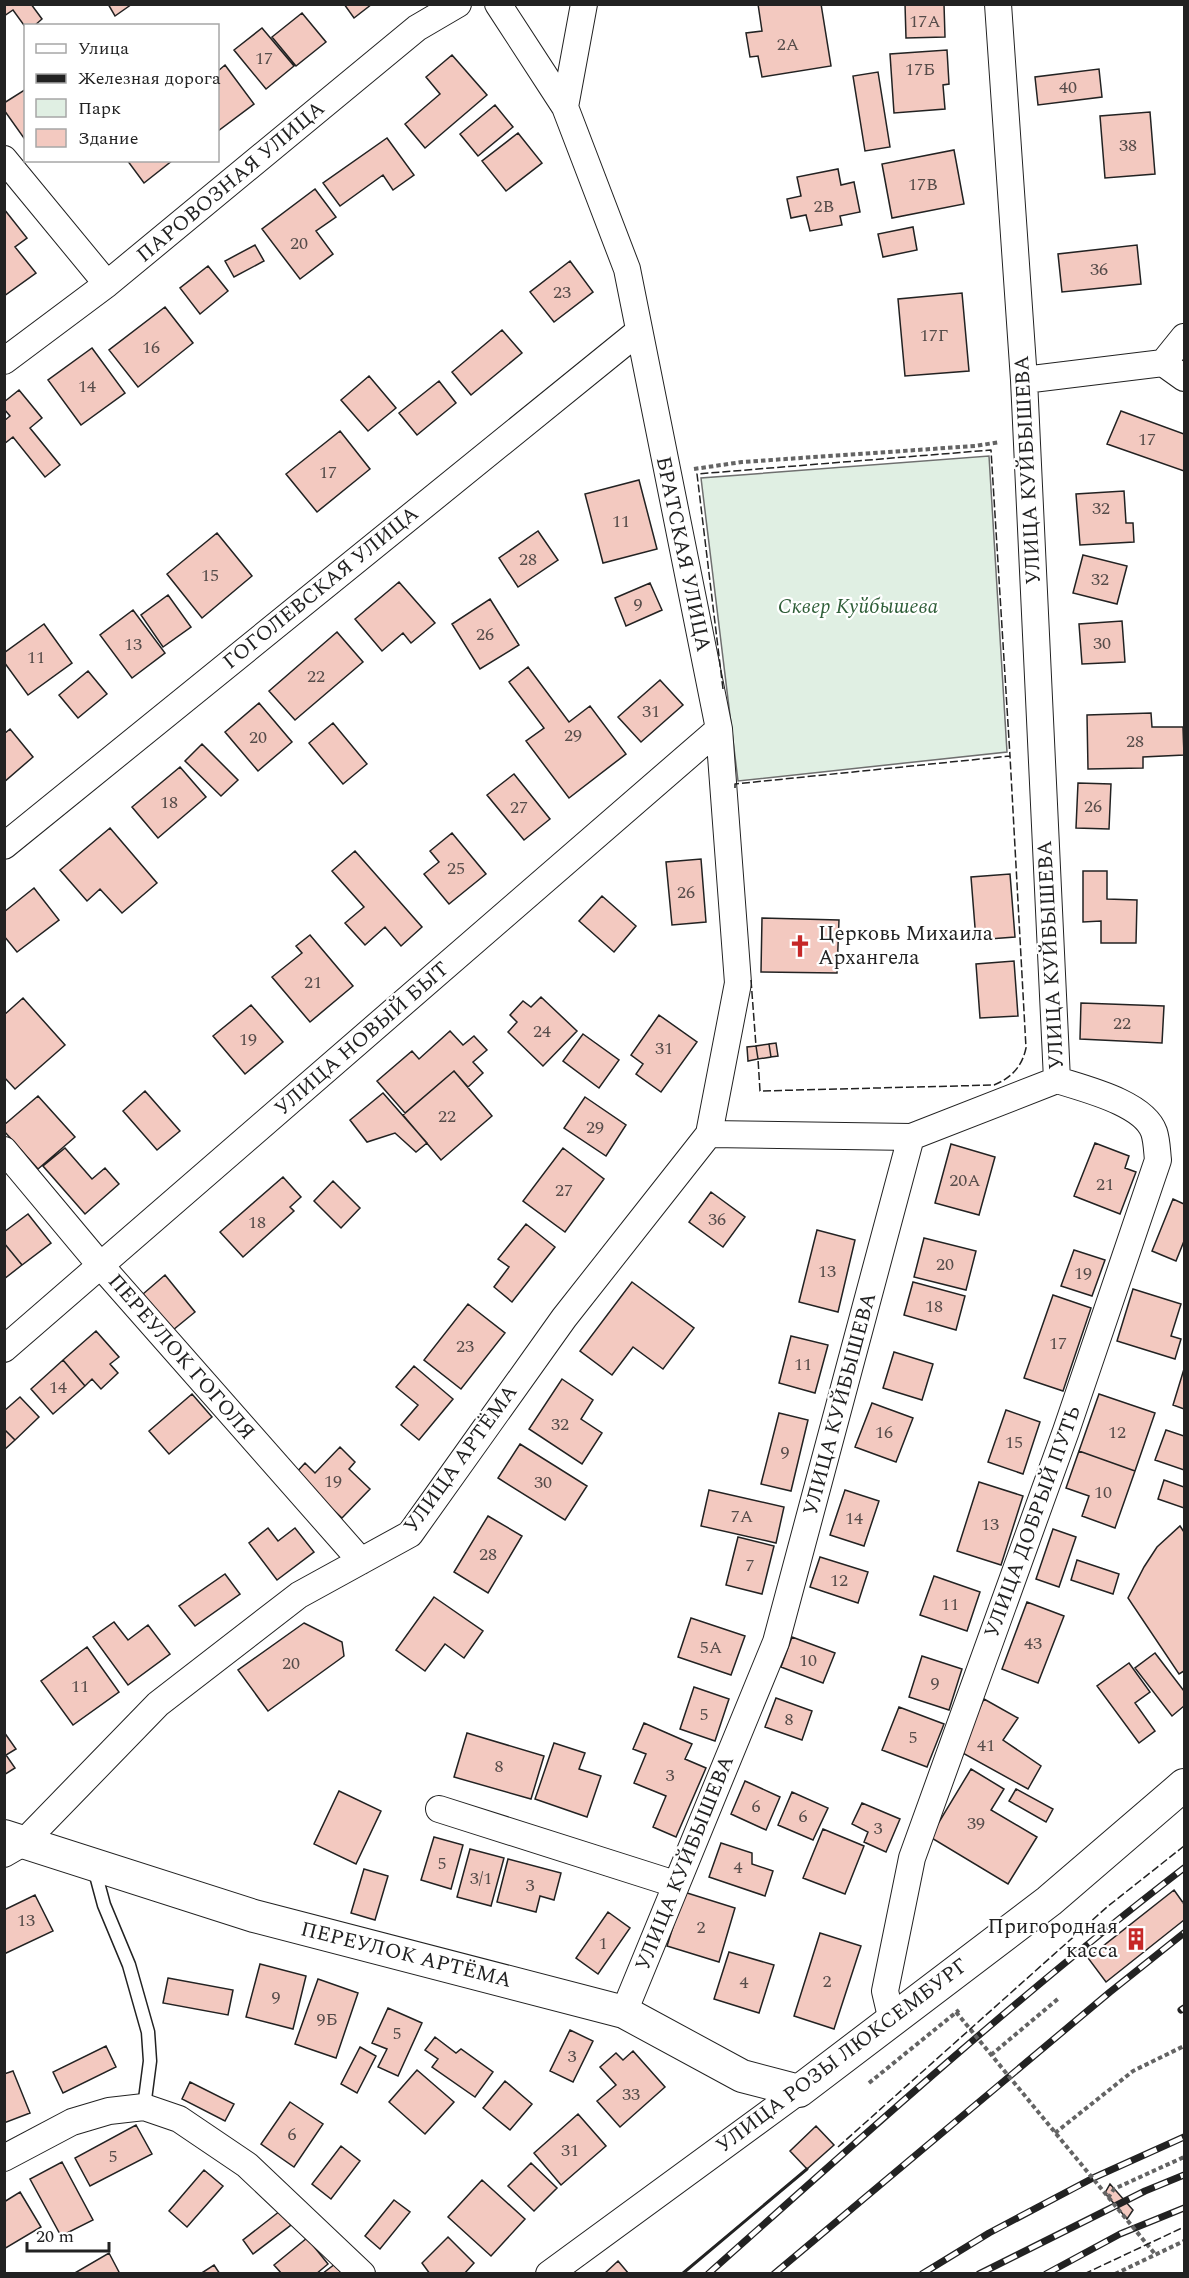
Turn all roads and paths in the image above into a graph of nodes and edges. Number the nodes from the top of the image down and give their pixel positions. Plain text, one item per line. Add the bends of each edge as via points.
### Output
1 (429, 4) edge
2 (458, 4) edge
3 (498, 4) edge
4 (584, 4) edge
5 (998, 4) edge
6 (417, 28) junction
7 (565, 107) junction
8 (4, 159) edge
9 (107, 284) junction
10 (638, 332) junction
11 (1185, 338) edge
12 (4, 361) edge
13 (1164, 363) junction
14 (1185, 378) edge
15 (1024, 380) junction
16 (1027, 432) junction
17 (667, 477) junction
18 (719, 729) junction
19 (4, 846) edge
20 (1058, 1080) junction
21 (709, 1134) junction
22 (911, 1137) junction
23 (4, 1150) edge
24 (101, 1266) junction
25 (4, 1348) edge
26 (361, 1561) junction
27 (1185, 1785) edge
28 (439, 1809) dead end
29 (11, 1844) edge
30 (94, 1866) junction
31 (675, 1884) junction
32 (1059, 1998) dead end
33 (624, 2012) junction
34 (956, 2012) dead end
35 (892, 2021) junction
36 (1185, 2046) edge
37 (991, 2055) junction
38 (799, 2091) junction
39 (144, 2107) junction
40 (1055, 2133) junction
41 (1185, 2157) edge
42 (4, 2158) edge
43 (1108, 2198) junction
44 (1185, 2241) edge
45 (1155, 2254) junction
46 (362, 2274) edge
47 (549, 2274) edge
48 (1115, 2274) edge

1 - 6 street
2 - 6 street, ПАРОВОЗНАЯ УЛИЦА
3 - 7 street, БРАТСКАЯ УЛИЦА
4 - 7 street
5 - 15 street, УЛИЦА КУЙБЫШЕВА
6 - 9 street, ПАРОВОЗНАЯ УЛИЦА
7 - 10 street, БРАТСКАЯ УЛИЦА via 627,269
8 - 9 street
9 - 12 street, ПАРОВОЗНАЯ УЛИЦА
10 - 17 street, БРАТСКАЯ УЛИЦА
10 - 19 street, ГОГОЛЕВСКАЯ УЛИЦА
11 - 13 street
13 - 14 street
13 - 15 street
15 - 16 street, УЛИЦА КУЙБЫШЕВА
16 - 17 path via 975,446 742,462
16 - 20 street, УЛИЦА КУЙБЫШЕВА
17 - 18 street, БРАТСКАЯ УЛИЦА
18 - 21 street, БРАТСКАЯ УЛИЦА via 738,983
18 - 24 street, УЛИЦА НОВЫЙ БЫТ
20 - 22 street, УЛИЦА КУЙБЫШЕВА
20 - 35 street, УЛИЦА ДОБРЫЙ ПУТЬ via 1140,1112 1154,1131 1158,1161 1066,1431 912,1858 885,1991
21 - 22 street
21 - 26 street, УЛИЦА АРТЁМА via 564,1318 410,1534
22 - 31 street, УЛИЦА КУЙБЫШЕВА via 776,1642
23 - 24 street, ПЕРЕУЛОК ГОГОЛЯ
24 - 25 street, УЛИЦА НОВЫЙ БЫТ
24 - 26 street, ПЕРЕУЛОК ГОГОЛЯ
26 - 29 street, УЛИЦА АРТЁМА via 299,1594 158,1704
27 - 35 street, УЛИЦА РОЗЫ ЛЮКСЕМБУРГ via 1049,1901
28 - 31 street
29 - 30 street, ПЕРЕУЛОК АРТЁМА
30 - 33 street, ПЕРЕУЛОК АРТЁМА via 254,1916
30 - 39 lane via 148,2032 150,2061
31 - 33 street, УЛИЦА КУЙБЫШЕВА
32 - 37 path
33 - 38 street, ПЕРЕУЛОК АРТЁМА via 742,2076
34 - 37 path, bridge
35 - 38 street, УЛИЦА РОЗЫ ЛЮКСЕМБУРГ
36 - 40 path via 1133,2071
37 - 40 path, bridge
38 - 47 street, УЛИЦА РОЗЫ ЛЮКСЕМБУРГ
39 - 42 street via 109,2111 72,2122
39 - 46 street via 179,2119 247,2165
40 - 43 path, bridge
41 - 43 path via 1114,2189
43 - 45 path, bridge
44 - 45 path
45 - 48 path

